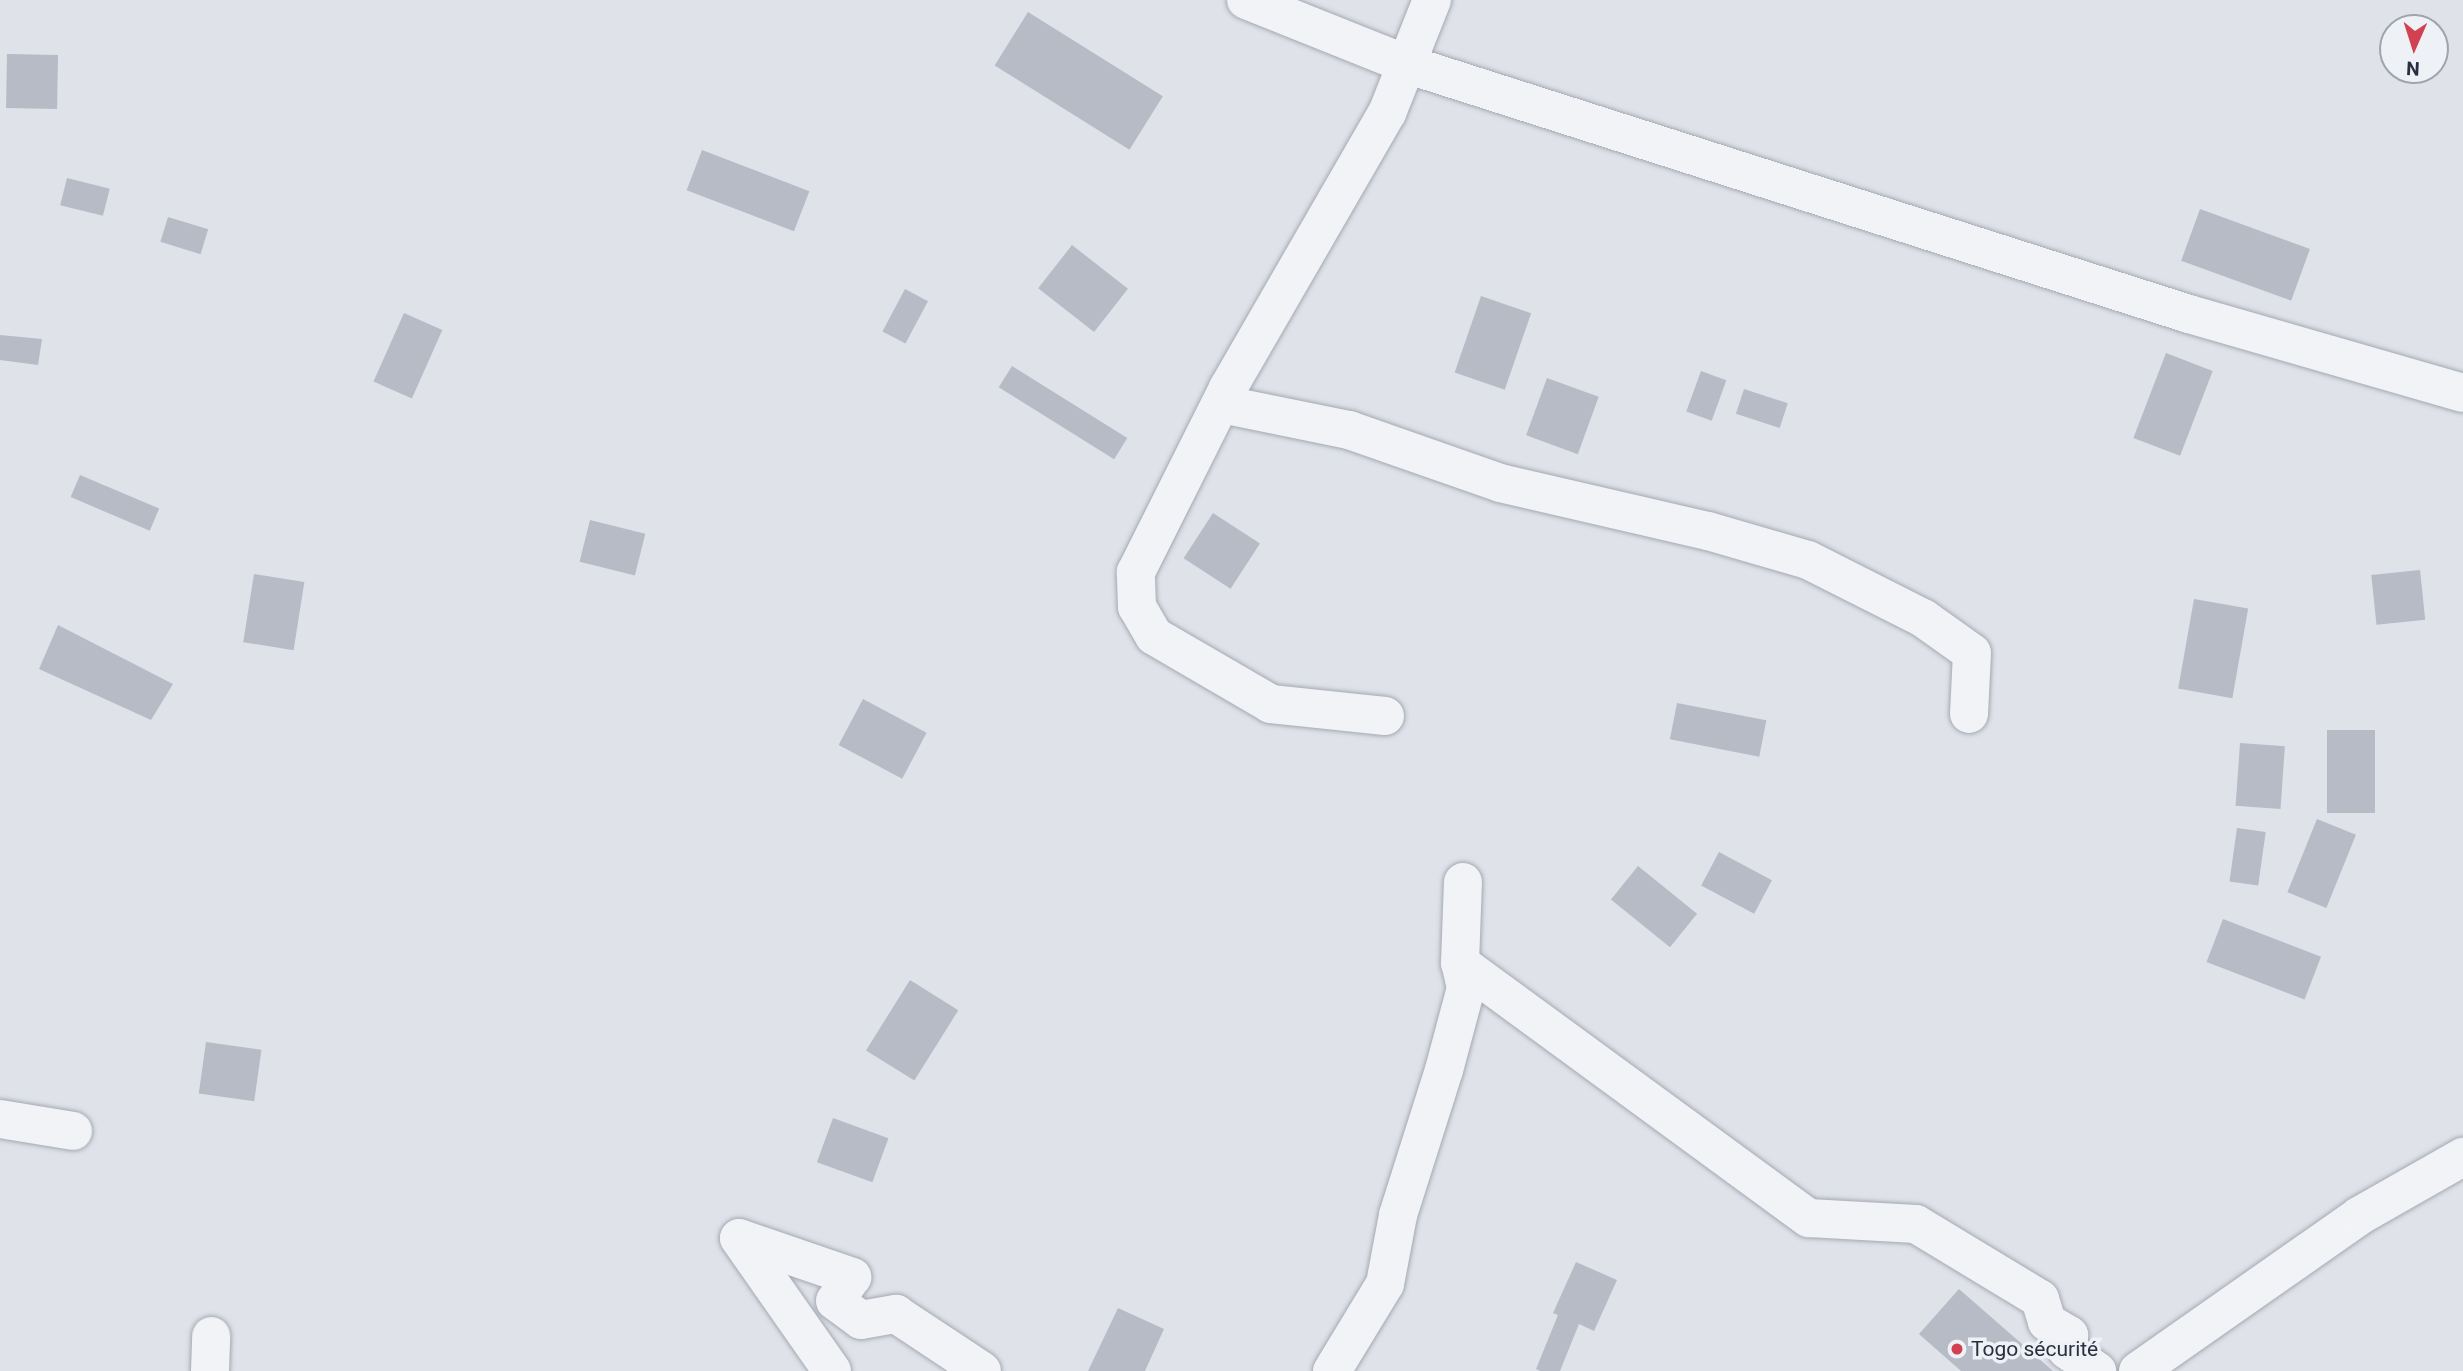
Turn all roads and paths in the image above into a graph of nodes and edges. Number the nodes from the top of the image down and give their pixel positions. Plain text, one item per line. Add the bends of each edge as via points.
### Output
1 (1246, 0) edge
2 (1432, 0) edge
3 (1406, 64) junction
4 (2463, 393) edge
5 (1221, 404) junction
6 (1969, 713) dead end
7 (1385, 716) dead end
8 (1464, 882) dead end
9 (1460, 963) junction
10 (0, 1119) edge
11 (73, 1131) dead end
12 (2463, 1157) edge
13 (832, 1371) edge
14 (982, 1371) edge
15 (1332, 1371) edge
16 (2096, 1371) edge
17 (2138, 1371) edge

1 - 3 street
2 - 3 street
3 - 4 street via 2189,314
3 - 5 street via 1387,113
5 - 6 street via 1349,430 1500,483 1708,531 1808,560 1923,618 1972,653
5 - 7 street via 1136,572 1137,607 1154,636 1271,704
8 - 9 street
9 - 15 street via 1466,988 1398,1215 1385,1284
9 - 16 street via 1809,1218 1916,1224 2040,1299 2047,1322 2069,1335 2067,1350
10 - 11 street
12 - 17 street via 2359,1216
13 - 14 street via 739,1238 852,1278 835,1301 861,1320 896,1314

